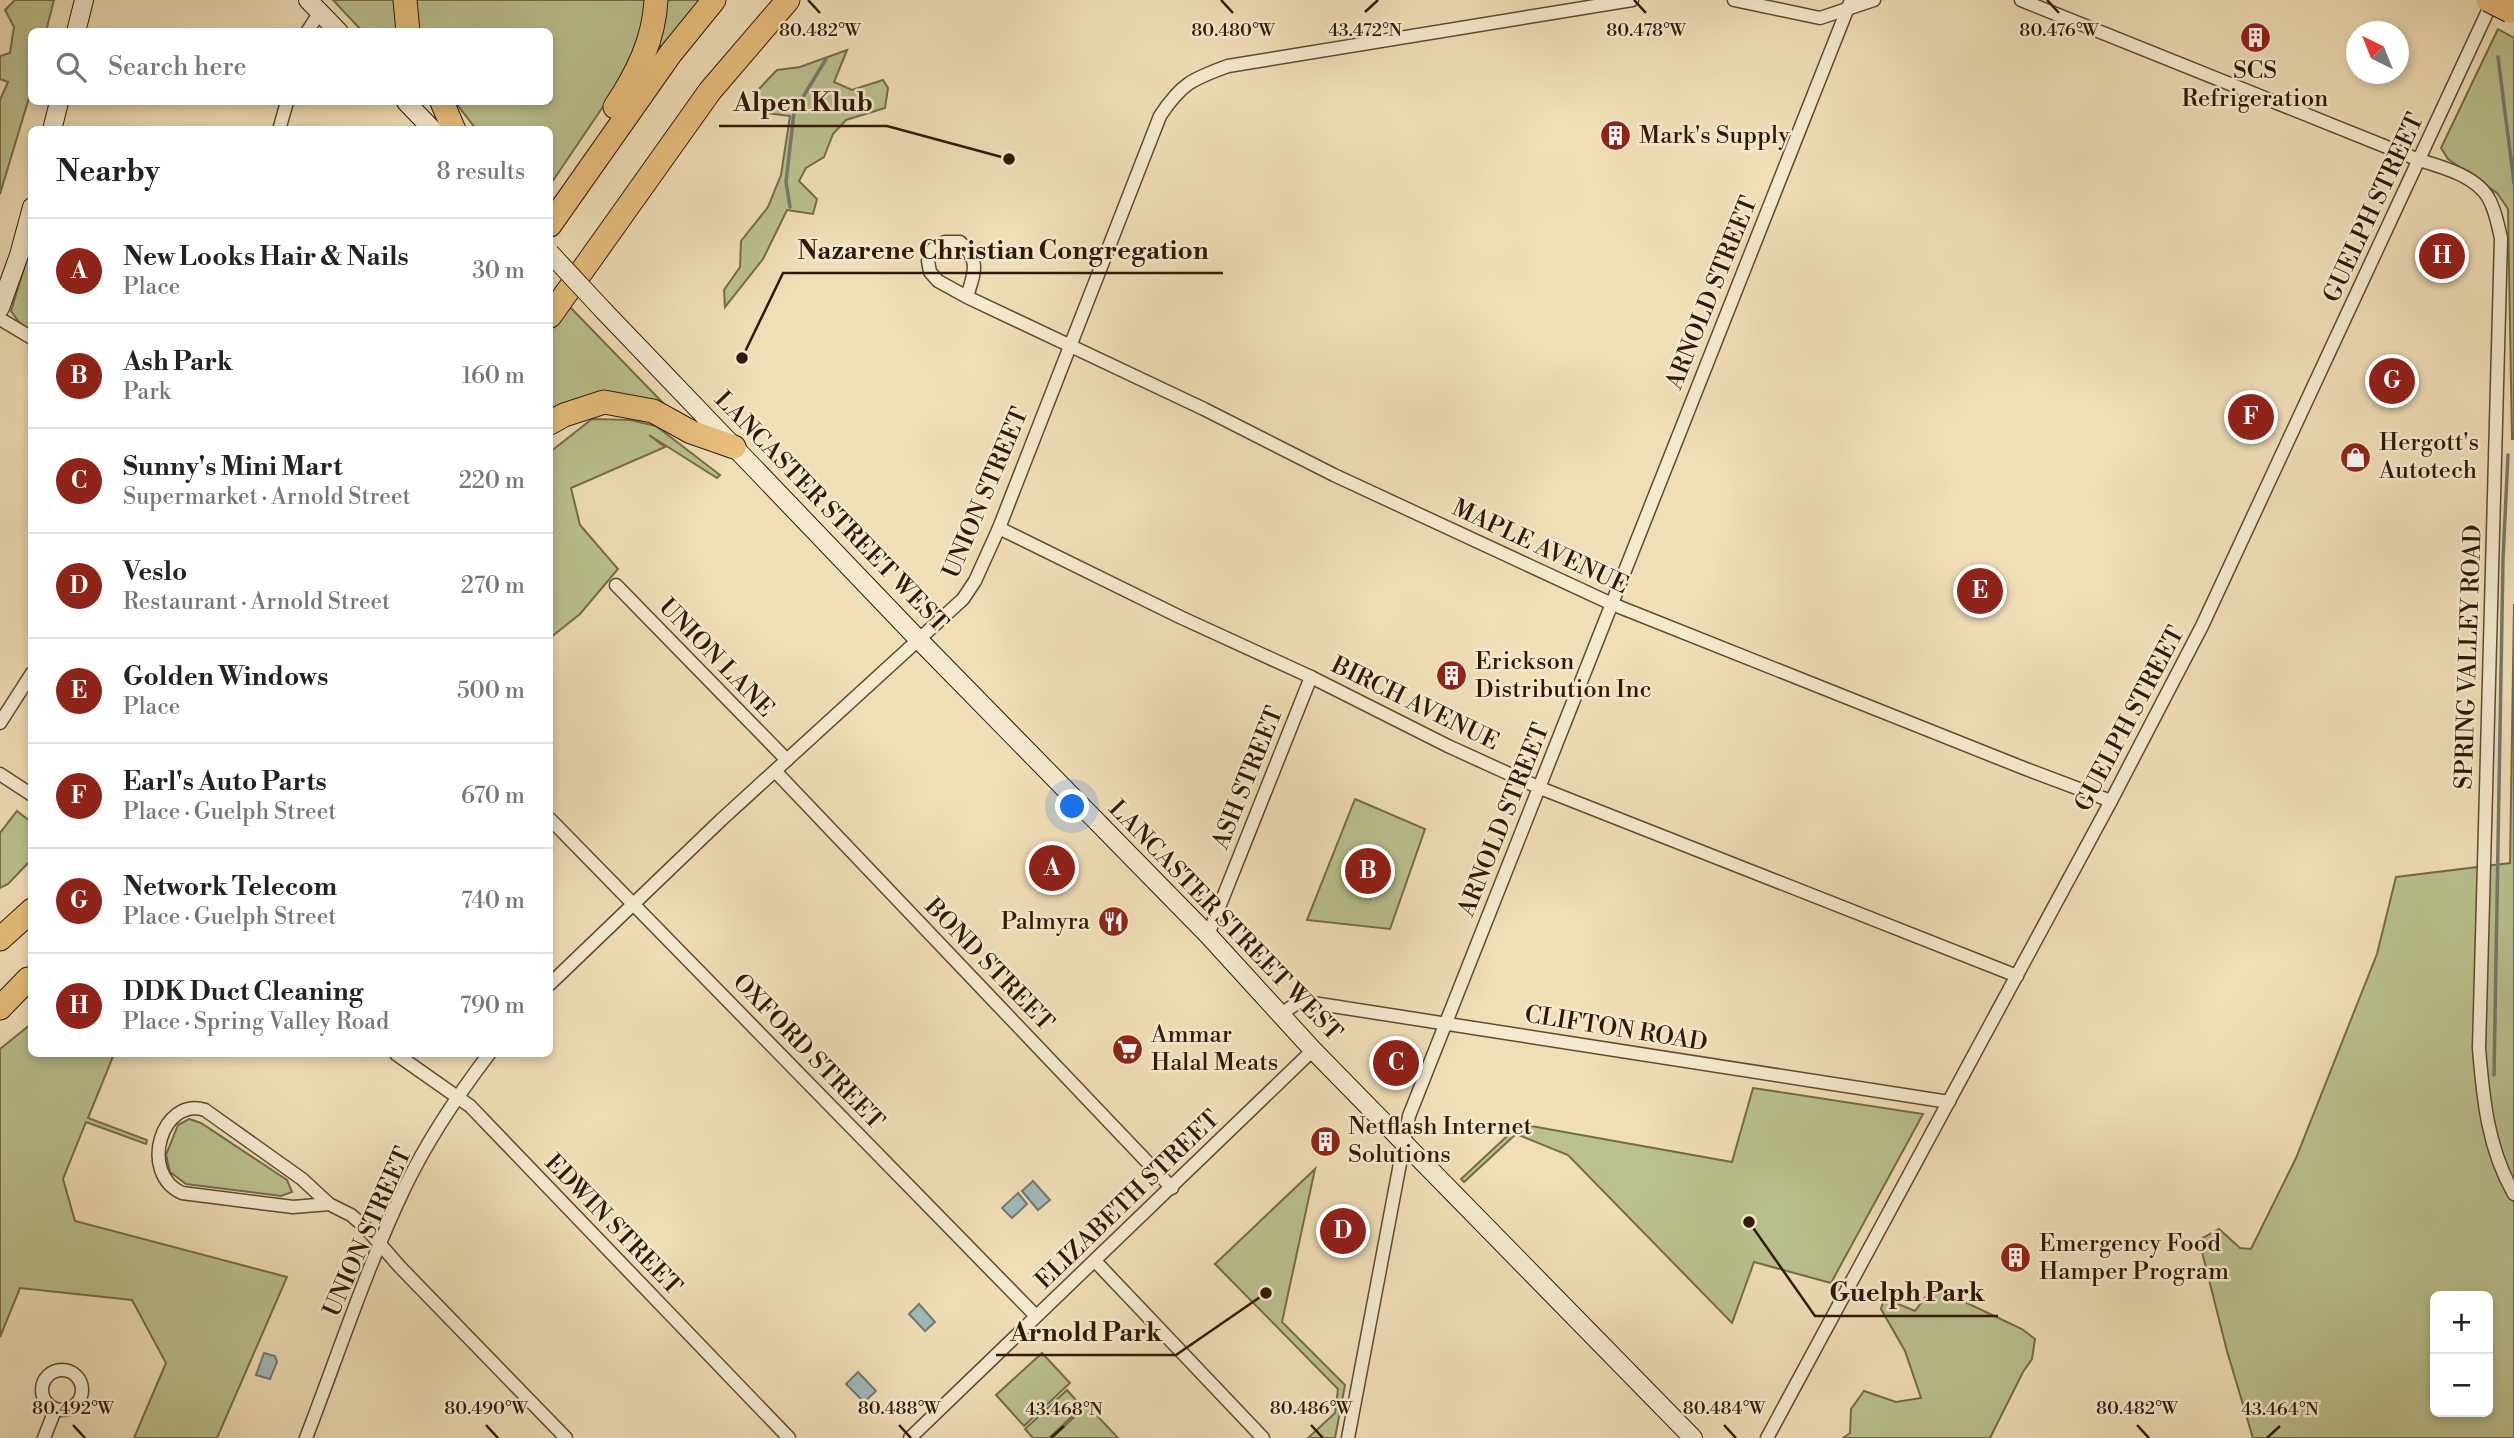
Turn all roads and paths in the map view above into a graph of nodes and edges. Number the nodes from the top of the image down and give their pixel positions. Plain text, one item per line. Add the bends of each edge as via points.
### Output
1 (84, 0) edge
2 (405, 0) edge
3 (656, 0) edge
4 (714, 0) edge
5 (788, 0) edge
6 (1632, 0) edge
7 (1734, 0) edge
8 (1874, 0) edge
9 (2021, 0) edge
10 (1850, 4) edge
11 (314, 6) edge
12 (2501, 6) edge
13 (77, 28) edge
14 (308, 28) edge
15 (335, 28) edge
16 (408, 28) edge
17 (58, 105) edge
18 (286, 105) edge
19 (409, 105) edge
20 (443, 105) edge
21 (53, 126) edge
22 (280, 126) edge
23 (429, 126) edge
24 (452, 126) edge
25 (2420, 160) junction
26 (553, 202) edge
27 (553, 221) edge
28 (28, 222) edge
29 (553, 256) edge
30 (967, 297) junction
31 (0, 308) edge
32 (553, 312) edge
33 (0, 319) edge
34 (28, 336) edge
35 (1070, 346) junction
36 (553, 421) edge
37 (734, 447) junction
38 (999, 528) junction
39 (616, 585) dead end
40 (1612, 604) junction
41 (919, 640) junction
42 (1311, 677) junction
43 (28, 679) edge
44 (0, 723) edge
45 (786, 760) junction
46 (775, 771) junction
47 (0, 774) edge
48 (1540, 788) junction
49 (28, 792) edge
50 (2112, 801) junction
51 (553, 821) edge
52 (634, 903) junction
53 (28, 914) edge
54 (1208, 935) junction
55 (0, 939) edge
56 (2017, 976) junction
57 (28, 978) edge
58 (28, 979) edge
59 (553, 981) edge
60 (0, 998) edge
61 (0, 1008) edge
62 (1281, 1014) junction
63 (1445, 1023) junction
64 (1313, 1050) junction
65 (400, 1057) edge
66 (487, 1057) edge
67 (457, 1096) junction
68 (1949, 1102) junction
69 (1405, 1142) junction
70 (1172, 1188) junction
71 (2514, 1195) edge
72 (329, 1204) junction
73 (381, 1245) junction
74 (1095, 1261) junction
75 (1036, 1316) junction
76 (55, 1409) dead end
77 (44, 1438) edge
78 (306, 1438) edge
79 (566, 1438) edge
80 (789, 1438) edge
81 (910, 1438) edge
82 (1263, 1438) edge
83 (1348, 1438) edge
84 (1693, 1438) edge
85 (1767, 1438) edge

1 - 13 main road
2 - 16 highway
3 - 26 highway via 648,46 631,83
4 - 27 highway via 671,53
5 - 32 highway via 710,91
6 - 35 street, UNION STREET via 1228,66 1194,78 1174,95 1160,116
7 - 10 street via 1820,19
8 - 10 street
9 - 25 street, SPRING VALLEY ROAD
10 - 40 street, ARNOLD STREET
11 - 14 street
11 - 15 main road
12 - 25 street, GUELPH STREET
17 - 21 main road
18 - 22 street
19 - 23 main road
20 - 24 highway
25 - 50 street, GUELPH STREET via 2202,626
25 - 71 street, SPRING VALLEY ROAD via 2446,168 2489,198 2501,238 2479,1048 2488,1128
28 - 31 main road
29 - 37 main road, LANCASTER STREET WEST, bridge
30 - 30 street, MAPLE AVENUE via 975,268 972,254 960,242 945,242 933,249 930,272
30 - 35 street, MAPLE AVENUE
33 - 34 street
35 - 38 street, UNION STREET
35 - 40 street, MAPLE AVENUE
36 - 37 highway via 604,402 653,411 691,432
37 - 41 main road, LANCASTER STREET WEST
38 - 41 street, UNION STREET via 975,581
38 - 42 street, BIRCH AVENUE
39 - 45 street, UNION LANE
40 - 48 street, ARNOLD STREET
40 - 50 street, MAPLE AVENUE
41 - 45 street, UNION STREET
41 - 54 main road, LANCASTER STREET WEST
42 - 48 street, BIRCH AVENUE
42 - 54 street, ASH STREET
43 - 44 street
45 - 46 street, UNION STREET
46 - 52 street, UNION STREET
46 - 70 street, BOND STREET
47 - 49 street
48 - 56 street, BIRCH AVENUE
48 - 63 street, ARNOLD STREET
50 - 56 street, GUELPH STREET
51 - 52 street, OXFORD STREET
52 - 59 street, UNION STREET
52 - 75 street, OXFORD STREET
53 - 55 highway
54 - 62 main road, LANCASTER STREET WEST
56 - 68 street, GUELPH STREET
57 - 60 highway
58 - 61 highway
62 - 63 street, CLIFTON ROAD via 1300,1001
62 - 64 main road, LANCASTER STREET WEST
63 - 68 street, CLIFTON ROAD
63 - 69 street, ARNOLD STREET via 1409,1116
64 - 69 main road, LANCASTER STREET WEST
64 - 70 street, ELIZABETH STREET
65 - 67 street, EDWIN STREET
66 - 67 street, UNION STREET
67 - 73 street, UNION STREET via 405,1188
67 - 80 street, EDWIN STREET
68 - 85 street, GUELPH STREET
69 - 83 street, ARNOLD STREET
69 - 84 main road, LANCASTER STREET WEST
70 - 74 street, ELIZABETH STREET
72 - 72 street via 302,1178 205,1110 184,1109 167,1125 157,1163 174,1189 293,1207
72 - 73 street via 351,1215
73 - 78 street, UNION STREET
73 - 79 street
74 - 75 street, ELIZABETH STREET
74 - 82 street
75 - 81 street, ELIZABETH STREET
76 - 77 street

